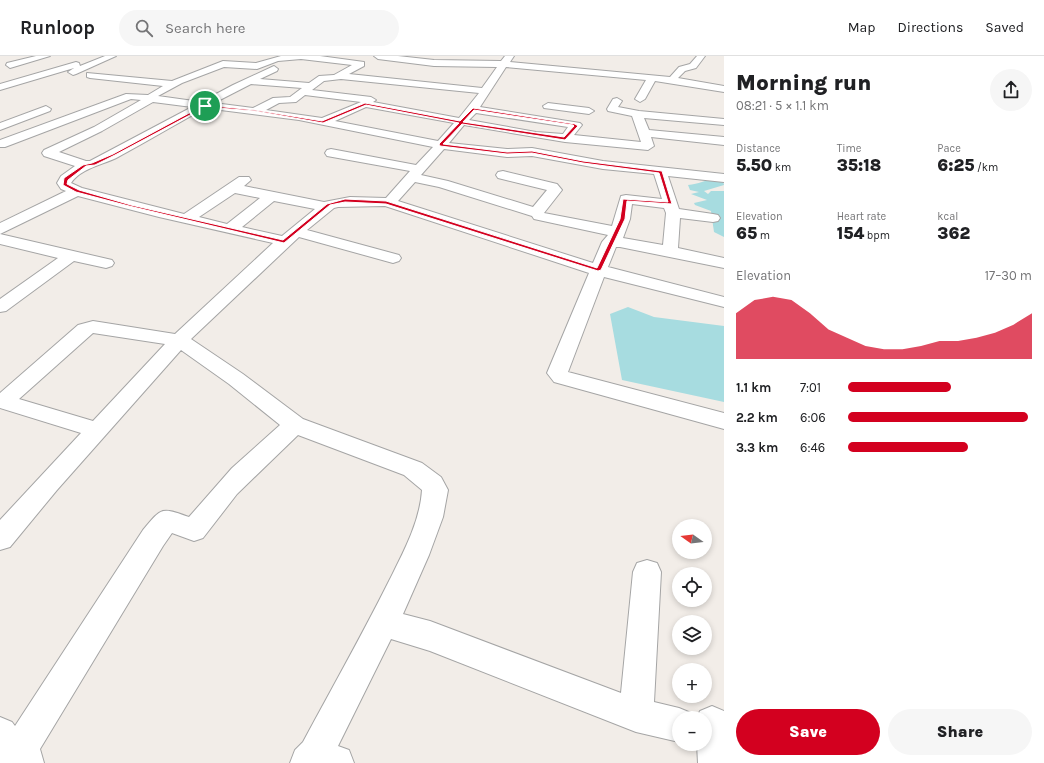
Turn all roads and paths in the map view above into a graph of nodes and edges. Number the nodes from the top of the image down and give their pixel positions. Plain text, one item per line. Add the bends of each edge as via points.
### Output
1 (7, 56) edge
2 (46, 56) edge
3 (112, 56) edge
4 (296, 56) edge
5 (378, 56) edge
6 (701, 56) edge
7 (710, 56) edge
8 (507, 60) edge
9 (26, 61) junction
10 (76, 62) dead end
11 (432, 63) junction
12 (257, 66) junction
13 (52, 69) junction
14 (278, 69) junction
15 (310, 72) dead end
16 (427, 73) dead end
17 (325, 74) dead end
18 (90, 75) dead end
19 (340, 76) junction
20 (652, 77) junction
21 (672, 80) junction
22 (249, 81) junction
23 (413, 83) junction
24 (171, 84) junction
25 (311, 86) junction
26 (0, 87) edge
27 (721, 88) edge
28 (405, 91) dead end
29 (302, 92) junction
30 (481, 95) junction
31 (152, 98) junction
32 (714, 98) dead end
33 (392, 99) dead end
34 (640, 99) dead end
35 (617, 101) dead end
36 (536, 105) dead end
37 (205, 106) junction
38 (46, 109) dead end
39 (255, 110) junction
40 (589, 111) dead end
41 (638, 114) junction
42 (323, 122) junction
43 (461, 122) junction
44 (723, 122) edge
45 (0, 127) edge
46 (644, 133) junction
47 (565, 139) junction
48 (724, 141) edge
49 (0, 144) edge
50 (440, 145) junction
51 (331, 153) dead end
52 (85, 166) junction
53 (660, 172) junction
54 (416, 173) junction
55 (503, 175) dead end
56 (724, 178) edge
57 (244, 180) dead end
58 (232, 188) junction
59 (77, 191) junction
60 (271, 196) junction
61 (386, 202) junction
62 (326, 207) junction
63 (672, 208) junction
64 (539, 216) dead end
65 (187, 218) junction
66 (713, 218) dead end
67 (231, 228) junction
68 (0, 229) edge
69 (290, 237) junction
70 (615, 237) junction
71 (0, 239) edge
72 (670, 251) junction
73 (71, 256) junction
74 (392, 258) dead end
75 (106, 263) dead end
76 (724, 263) edge
77 (598, 270) junction
78 (724, 302) edge
79 (0, 307) edge
80 (179, 340) junction
81 (2, 402) edge
82 (724, 421) edge
83 (294, 424) junction
84 (96, 430) junction
85 (0, 539) edge
86 (647, 572) dead end
87 (384, 622) junction
88 (636, 715) junction
89 (714, 722) edge
90 (672, 723) edge
91 (14, 751) edge
92 (320, 760) edge
93 (716, 763) edge

1 - 9 street via 4,59 7,68
2 - 9 street
3 - 13 street via 64,75
4 - 12 street via 277,58
4 - 14 street via 297,60
4 - 19 street via 361,64
5 - 11 street
6 - 7 street
6 - 21 street via 693,66 682,69
8 - 11 street
8 - 20 street via 565,74
8 - 30 street
9 - 13 street
10 - 13 street
11 - 16 street
12 - 14 street
12 - 24 street via 223,64
13 - 26 street
14 - 22 street
15 - 17 street
18 - 24 street
19 - 23 street
19 - 25 street via 322,78
20 - 21 street
20 - 34 street
21 - 27 street
22 - 25 street
22 - 37 street
23 - 28 street
23 - 30 street
24 - 31 street
25 - 29 street
27 - 32 street
29 - 33 street via 385,101
29 - 39 street via 292,100 277,100
30 - 43 street
30 - 47 street via 576,125
31 - 37 street
31 - 49 street via 126,96
31 - 52 street via 98,129 48,152
35 - 41 street via 612,110
36 - 40 street
37 - 39 street
37 - 52 street via 114,154
38 - 45 street
39 - 42 street
41 - 44 street
41 - 46 street
42 - 43 street via 365,104
42 - 50 street
43 - 47 street
43 - 50 street
46 - 47 street via 648,146
46 - 48 street
50 - 53 street via 507,153 532,152 583,162
50 - 54 street
51 - 54 street
52 - 59 street via 64,183
53 - 56 street
53 - 63 street
54 - 55 street via 536,213 555,190 552,187
54 - 61 street via 391,201
57 - 58 street
58 - 60 street
58 - 65 street
59 - 65 street
59 - 68 street
60 - 62 street
60 - 67 street
61 - 62 street via 345,201 334,202
61 - 77 street
62 - 69 street
63 - 66 street
63 - 70 street via 626,199
63 - 72 street
64 - 70 street
65 - 67 street
67 - 69 street
69 - 74 street
69 - 80 street
70 - 72 street
70 - 77 street via 610,242
71 - 73 street
72 - 76 street
73 - 75 street
73 - 79 street
77 - 78 street
77 - 82 street via 559,375
80 - 81 street via 87,328
80 - 83 street via 236,379
80 - 84 street
81 - 84 street
83 - 87 street via 413,469 429,480 435,489 435,504 427,527
83 - 91 street via 256,458 206,512 194,530 167,520
84 - 85 street
86 - 88 street
87 - 88 street via 430,636
87 - 92 street
88 - 90 street
89 - 93 street

